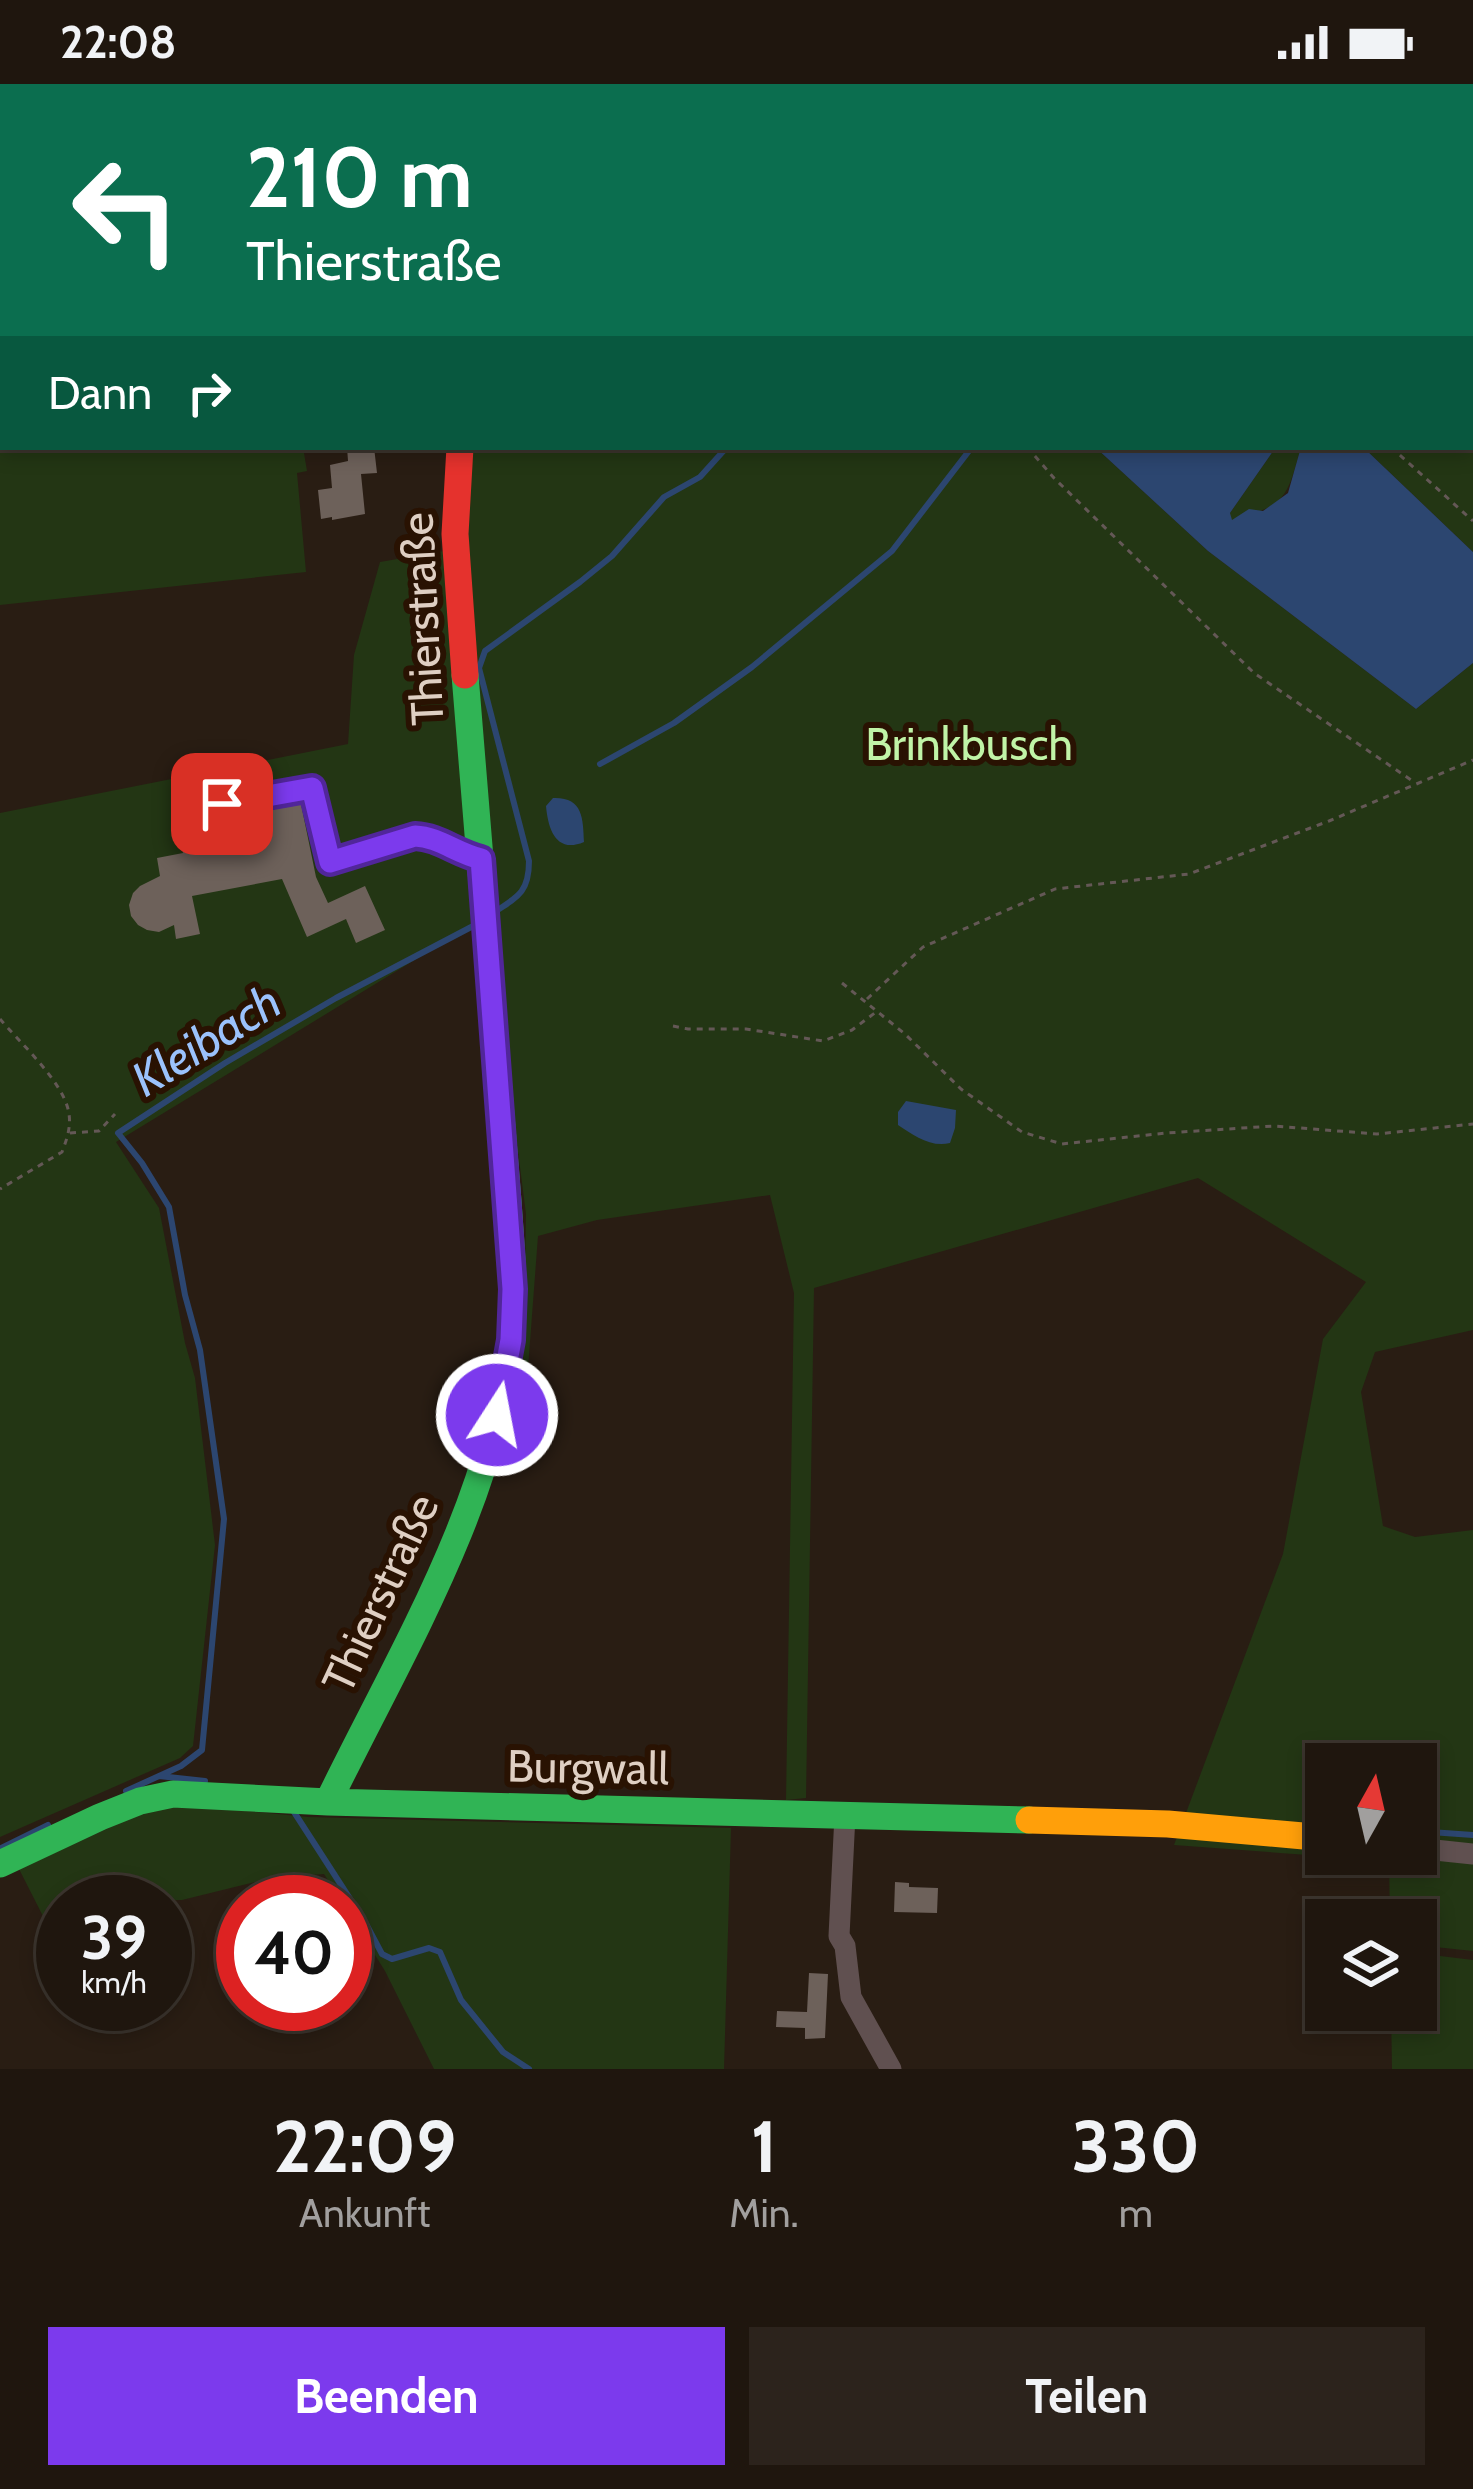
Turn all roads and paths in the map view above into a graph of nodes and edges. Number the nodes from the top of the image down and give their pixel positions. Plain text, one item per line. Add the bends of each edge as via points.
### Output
1 (460, 450) edge
2 (1030, 450) edge
3 (1394, 450) edge
4 (1473, 521) edge
5 (1473, 760) edge
6 (1417, 784) junction
7 (222, 804) dead end
8 (481, 859) junction
9 (842, 982) dead end
10 (865, 1000) junction
11 (878, 1011) junction
12 (0, 1019) edge
13 (673, 1025) dead end
14 (115, 1114) dead end
15 (1473, 1124) edge
16 (68, 1132) junction
17 (0, 1189) edge
18 (304, 1800) junction
19 (845, 1815) junction
20 (1305, 1836) edge
21 (1437, 1850) edge
22 (1473, 1854) edge
23 (0, 1864) edge
24 (891, 2069) edge

1 - 8 street, Thierstraße via 456,555
2 - 6 path via 1254,673
3 - 4 path
5 - 6 path
6 - 10 path via 1189,874 1054,889 922,947
7 - 8 street via 312,788 330,862 415,836
8 - 18 street, Thierstraße via 513,1289 505,1378 463,1522
9 - 10 path
10 - 11 path
11 - 13 path via 824,1041
11 - 15 path via 961,1089 1022,1132 1062,1144 1274,1126 1377,1133
12 - 16 path via 61,1093
14 - 16 path via 99,1132
16 - 17 path via 62,1152
18 - 19 street, Burgwall
18 - 23 street via 173,1794
19 - 20 street, Burgwall
19 - 24 street via 839,1936 851,1997
21 - 22 street

